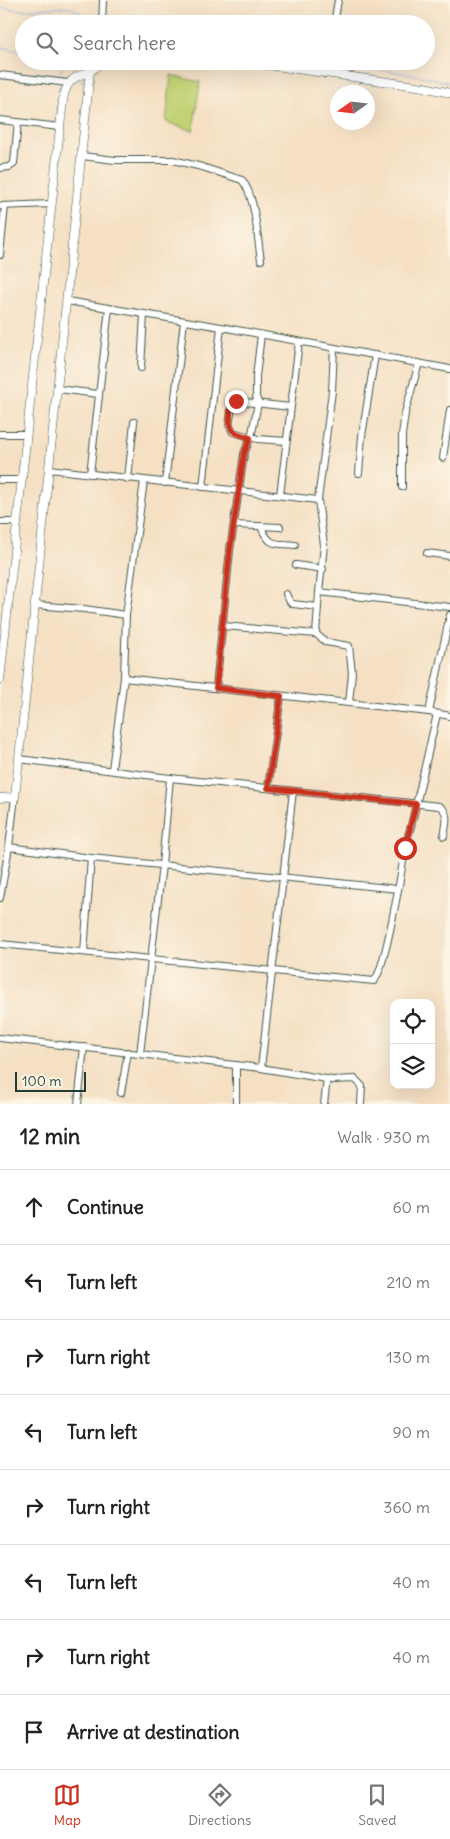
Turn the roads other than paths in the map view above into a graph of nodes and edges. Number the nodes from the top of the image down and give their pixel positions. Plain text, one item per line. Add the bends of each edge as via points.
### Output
1 (104, 0) edge
2 (338, 0) edge
3 (103, 15) edge
4 (336, 15) edge
5 (336, 70) edge
6 (90, 71) joint
7 (0, 75) edge
8 (68, 83) junction
9 (450, 91) edge
10 (0, 120) edge
11 (18, 122) junction
12 (60, 127) junction
13 (82, 156) junction
14 (0, 168) edge
15 (51, 204) junction
16 (2, 206) edge
17 (0, 256) edge
18 (261, 260) dead end
19 (67, 301) junction
20 (109, 308) junction
21 (144, 314) junction
22 (184, 321) junction
23 (221, 327) junction
24 (261, 335) junction
25 (299, 342) junction
26 (334, 348) junction
27 (375, 355) junction
28 (419, 363) junction
29 (141, 368) dead end
30 (450, 369) edge
31 (58, 389) junction
32 (98, 394) junction
33 (258, 403) junction
34 (290, 407) junction
35 (450, 410) edge
36 (134, 422) dead end
37 (0, 434) edge
38 (26, 434) junction
39 (250, 438) junction
40 (286, 441) junction
41 (443, 458) dead end
42 (49, 469) junction
43 (359, 473) dead end
44 (90, 474) junction
45 (128, 479) junction
46 (0, 480) edge
47 (22, 480) junction
48 (144, 481) junction
49 (165, 483) junction
50 (203, 487) junction
51 (402, 487) dead end
52 (240, 491) junction
53 (280, 495) junction
54 (318, 500) junction
55 (0, 522) edge
56 (17, 522) junction
57 (234, 525) junction
58 (261, 527) junction
59 (280, 527) dead end
60 (295, 545) dead end
61 (427, 553) dead end
62 (450, 556) edge
63 (296, 565) dead end
64 (322, 568) junction
65 (320, 592) junction
66 (286, 594) dead end
67 (35, 605) junction
68 (318, 607) junction
69 (450, 607) edge
70 (4, 612) edge
71 (126, 615) junction
72 (450, 615) edge
73 (223, 626) junction
74 (316, 634) junction
75 (124, 678) junction
76 (0, 680) edge
77 (216, 688) junction
78 (281, 696) junction
79 (349, 703) junction
80 (429, 712) junction
81 (437, 714) junction
82 (450, 716) edge
83 (19, 759) junction
84 (112, 769) junction
85 (170, 778) junction
86 (268, 788) junction
87 (294, 791) junction
88 (14, 797) junction
89 (0, 798) edge
90 (416, 804) junction
91 (444, 836) dead end
92 (9, 847) junction
93 (91, 858) junction
94 (162, 865) junction
95 (282, 879) junction
96 (398, 889) junction
97 (0, 898) edge
98 (0, 944) edge
99 (84, 952) junction
100 (152, 959) junction
101 (272, 972) junction
102 (0, 1038) edge
103 (84, 1047) junction
104 (128, 1052) junction
105 (140, 1054) junction
106 (236, 1065) junction
107 (260, 1068) junction
108 (327, 1079) junction
109 (121, 1093) dead end
110 (78, 1104) edge
111 (236, 1104) edge
112 (324, 1104) edge
113 (361, 1104) edge

1 - 3 street
2 - 4 street
5 - 9 main road
6 - 8 main road
6 - 13 main road
7 - 8 street
8 - 12 main road
10 - 11 street
11 - 12 street
11 - 14 street via 14,163
12 - 15 main road
13 - 18 street via 115,160 173,160 242,180 250,194
13 - 19 main road
15 - 16 street
15 - 38 main road
16 - 17 street
19 - 20 street
19 - 31 main road
20 - 21 street
20 - 32 street
21 - 22 street
21 - 29 street
22 - 23 street
22 - 49 street
23 - 24 street
23 - 50 street
24 - 25 street
24 - 33 street via 256,376
25 - 26 street
25 - 34 street
26 - 27 street
26 - 54 street via 332,391
27 - 28 street
27 - 43 street
28 - 30 street
28 - 51 street via 405,413
31 - 32 street
31 - 42 main road
32 - 44 street
33 - 34 street
33 - 39 street
33 - 39 street via 236,401 231,406 230,428
34 - 40 street
35 - 41 street
36 - 45 street
37 - 38 street
38 - 47 main road
39 - 40 street
39 - 52 street via 244,454
40 - 53 street
42 - 44 street
42 - 67 main road
44 - 45 street
45 - 48 street
46 - 47 street
47 - 56 main road
48 - 49 street
48 - 71 street
49 - 50 street
50 - 52 street
52 - 53 street
52 - 57 street
53 - 54 street
54 - 64 street via 324,545
55 - 56 street
56 - 70 main road
57 - 58 street
57 - 73 street
58 - 59 street
58 - 60 street via 270,542
61 - 62 street
63 - 64 street
64 - 65 street
65 - 68 street
65 - 69 street
66 - 68 street via 293,604
67 - 71 street
67 - 83 main road
68 - 74 street
70 - 76 main road
71 - 75 street
72 - 80 street
73 - 74 street
73 - 77 street
74 - 79 street via 326,642 349,646 352,673
75 - 77 street
75 - 84 street
77 - 78 street
78 - 79 street
78 - 86 street
79 - 80 street
80 - 81 street
81 - 82 street
81 - 90 street
83 - 84 street
83 - 88 main road
84 - 85 street
85 - 86 street
85 - 94 street
86 - 87 street
87 - 90 street
87 - 95 street
88 - 89 main road
88 - 92 street
90 - 91 street via 445,809 448,817
90 - 96 street
92 - 93 street
92 - 97 street
93 - 94 street
93 - 99 street
94 - 95 street
94 - 100 street
95 - 96 street
95 - 101 street
96 - 101 street via 374,981
98 - 99 street
99 - 100 street
100 - 101 street
100 - 105 street
101 - 107 street
102 - 103 street
103 - 104 street
103 - 110 street
104 - 105 street
104 - 109 street
105 - 106 street
106 - 107 street
106 - 111 street
107 - 108 street
108 - 112 street
108 - 113 street via 358,1080 362,1086

